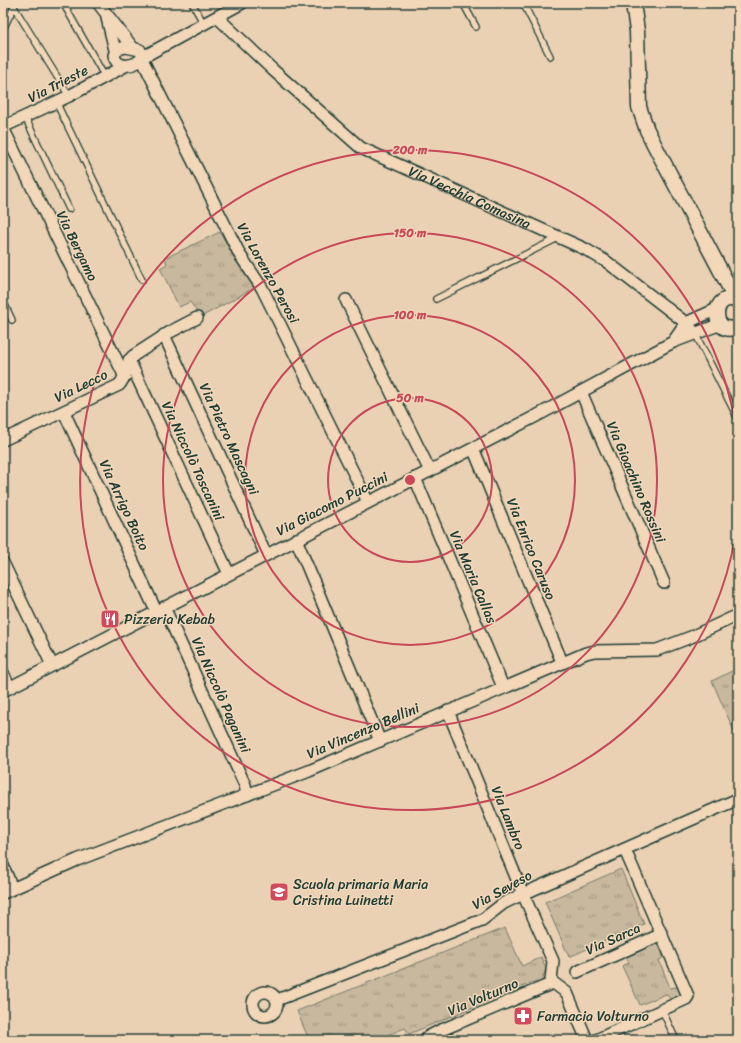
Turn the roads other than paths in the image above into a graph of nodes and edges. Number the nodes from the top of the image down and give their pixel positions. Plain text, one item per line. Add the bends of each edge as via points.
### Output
1 (63, 3) edge
2 (192, 3) edge
3 (242, 3) edge
4 (463, 3) edge
5 (522, 3) edge
6 (633, 3) edge
7 (13, 4) edge
8 (3, 8) edge
9 (101, 8) edge
10 (217, 18) junction
11 (204, 24) junction
12 (476, 27) dead end
13 (3, 29) edge
14 (140, 54) junction
15 (115, 55) junction
16 (550, 56) dead end
17 (125, 66) junction
18 (105, 77) junction
19 (68, 96) junction
20 (56, 102) junction
21 (25, 118) junction
22 (3, 127) edge
23 (69, 209) dead end
24 (558, 238) junction
25 (142, 280) dead end
26 (436, 299) dead end
27 (346, 300) dead end
28 (3, 301) edge
29 (728, 303) edge
30 (197, 318) dead end
31 (12, 320) dead end
32 (686, 323) junction
33 (733, 328) edge
34 (696, 333) junction
35 (164, 335) junction
36 (673, 342) junction
37 (129, 360) junction
38 (125, 377) junction
39 (581, 392) junction
40 (64, 412) junction
41 (738, 419) edge
42 (4, 437) edge
43 (473, 448) junction
44 (430, 471) junction
45 (415, 478) junction
46 (368, 502) junction
47 (296, 539) junction
48 (266, 554) junction
49 (3, 563) edge
50 (229, 574) junction
51 (664, 583) dead end
52 (160, 609) junction
53 (738, 615) edge
54 (562, 662) junction
55 (52, 665) junction
56 (3, 666) edge
57 (503, 687) junction
58 (8, 688) edge
59 (448, 711) junction
60 (380, 741) junction
61 (247, 795) junction
62 (738, 799) edge
63 (625, 850) junction
64 (3, 866) edge
65 (8, 890) edge
66 (523, 894) junction
67 (662, 934) junction
68 (577, 972) dead end
69 (553, 983) junction
70 (277, 1000) dead end
71 (662, 1010) junction
72 (427, 1040) edge
73 (587, 1040) edge
74 (596, 1040) edge
75 (676, 1040) edge

1 - 18 lane
2 - 11 lane
3 - 10 street
4 - 12 lane
5 - 16 lane
6 - 29 street via 637,31 639,107 643,120 718,268
7 - 8 lane
7 - 13 lane
7 - 19 lane
9 - 14 street, Via Lorenzo Perosi
9 - 15 street
10 - 11 street
10 - 24 street, Via Vecchia Comasina via 360,148
11 - 14 street via 156,50
14 - 15 street via 123,47
14 - 17 street, Via Trieste via 132,65
14 - 46 street, Via Lorenzo Perosi via 240,255 262,288
15 - 17 street via 119,64
15 - 18 street, Via Trieste
17 - 18 street, Via Trieste
18 - 19 street, Via Trieste
19 - 20 street, Via Trieste
20 - 21 street, Via Trieste
20 - 25 lane
21 - 22 street, Via Trieste
21 - 23 lane
22 - 38 street, Via Bergamo
24 - 26 lane
24 - 32 street, Via Vecchia Comasina via 607,262
27 - 44 street
28 - 31 lane
29 - 32 street
29 - 33 street via 716,316
30 - 35 street
32 - 34 street, Via Vecchia Comasina
32 - 36 street, Via Giacomo Puccini
33 - 34 street, Via Giacomo Puccini
34 - 36 street, Via Giacomo Puccini
34 - 41 lane
35 - 37 street
35 - 48 street, Via Pietro Mascagni
36 - 39 street, Via Giacomo Puccini
37 - 38 street, Via Lecco
37 - 50 street, Via Niccolò Toscanini
38 - 40 street, Via Lecco via 114,388
39 - 43 street, Via Giacomo Puccini
39 - 51 street, Via Gioachino Rossini
40 - 42 street, Via Lecco
40 - 52 street, Via Arrigo Boito
43 - 44 street, Via Giacomo Puccini
43 - 54 street, Via Enrico Caruso
44 - 45 street, Via Giacomo Puccini
45 - 46 street, Via Giacomo Puccini
45 - 57 street, Via Maria Callas
46 - 47 street, Via Giacomo Puccini
47 - 48 street, Via Giacomo Puccini
47 - 60 street
48 - 50 street, Via Giacomo Puccini
49 - 55 street
50 - 52 street, Via Giacomo Puccini
52 - 55 street, Via Giacomo Puccini
52 - 61 street, Via Niccolò Paganini via 242,778
53 - 54 street, Via Vincenzo Bellini via 657,650 595,651
54 - 57 street, Via Vincenzo Bellini
55 - 58 street, Via Giacomo Puccini
56 - 58 lane
57 - 59 street, Via Vincenzo Bellini
59 - 60 street, Via Vincenzo Bellini
59 - 66 street, Via Lambro
60 - 61 street, Via Vincenzo Bellini
61 - 65 street, Via Vincenzo Bellini via 77,860
62 - 63 street, Via Seveso
63 - 66 street, Via Seveso
63 - 67 street, Via Sarca
64 - 65 street
66 - 69 street, Via Lambro via 553,961 550,978
66 - 70 street, Via Seveso via 504,903 482,920
67 - 68 street, Via Sarca
67 - 71 street, Via Sarca via 688,996
69 - 72 street, Via Volturno via 439,1031 426,1038
69 - 73 street via 567,993
71 - 74 street, Via Sarca
71 - 75 lane

